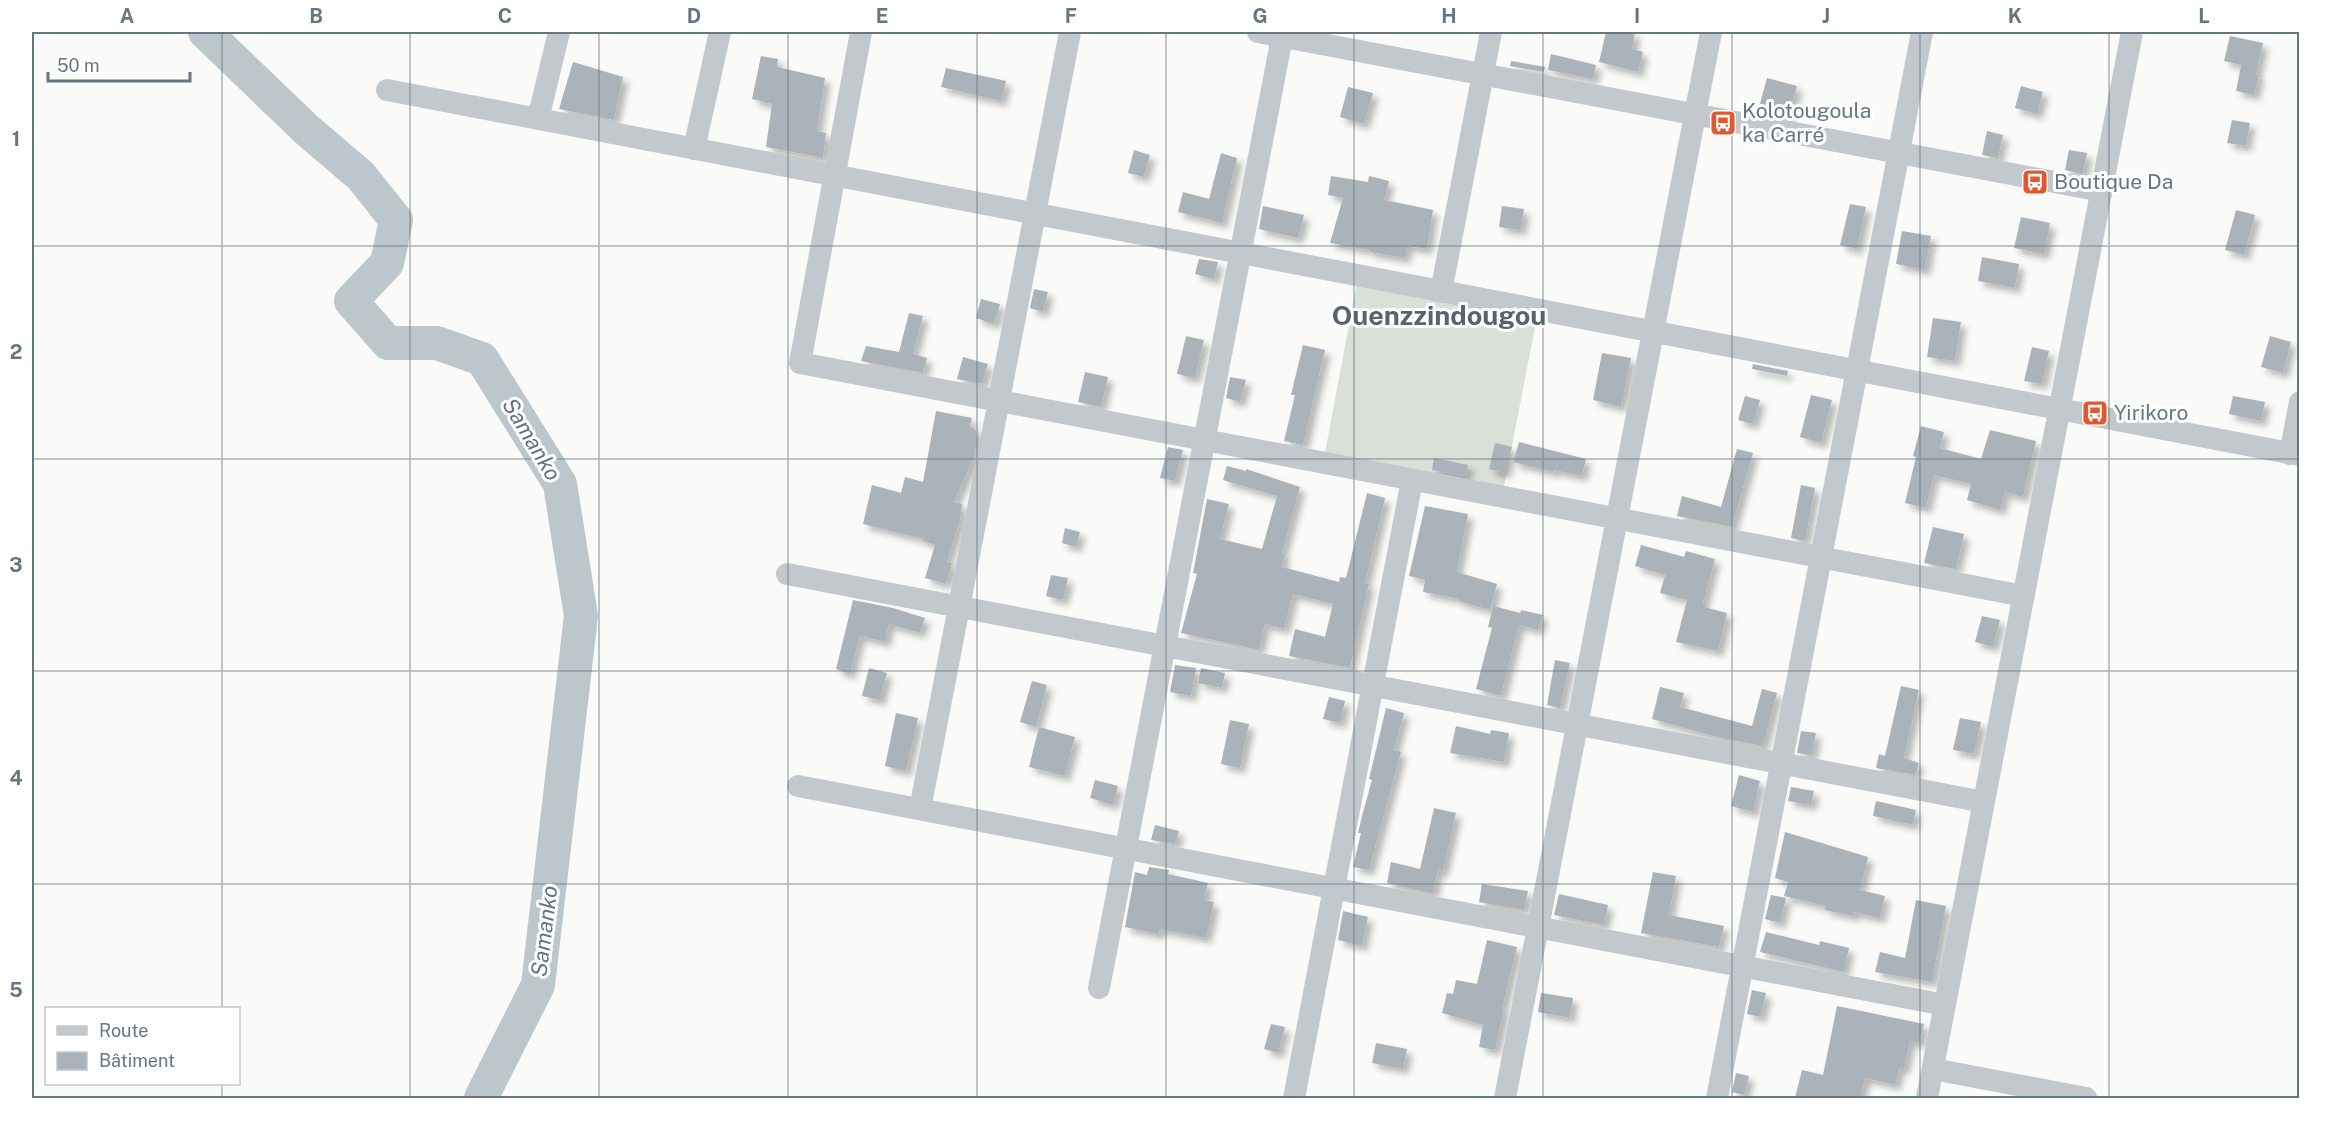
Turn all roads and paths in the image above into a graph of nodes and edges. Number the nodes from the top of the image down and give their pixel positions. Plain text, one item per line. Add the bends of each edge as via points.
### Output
1 (559, 32) edge
2 (720, 32) edge
3 (861, 32) edge
4 (1070, 32) edge
5 (1258, 32) edge
6 (1491, 32) edge
7 (1711, 32) edge
8 (1922, 32) edge
9 (2132, 32) edge
10 (1282, 34) edge
11 (1483, 74) junction
12 (387, 90) dead end
13 (1695, 114) junction
14 (538, 119) junction
15 (694, 149) junction
16 (1899, 153) junction
17 (834, 176) junction
18 (2102, 191) junction
19 (1035, 214) junction
20 (1240, 253) junction
21 (1441, 292) junction
22 (1653, 332) junction
23 (1857, 371) junction
24 (999, 401) junction
25 (2300, 402) edge
26 (2060, 410) junction
27 (1204, 440) junction
28 (2295, 454) edge
29 (1412, 480) junction
30 (1617, 519) junction
31 (1821, 558) junction
32 (787, 574) dead end
33 (2024, 596) junction
34 (959, 607) junction
35 (1164, 646) junction
36 (1373, 686) junction
37 (1577, 725) junction
38 (1781, 764) junction
39 (798, 786) dead end
40 (1984, 802) junction
41 (920, 809) junction
42 (1126, 849) junction
43 (1334, 888) junction
44 (1538, 927) junction
45 (1742, 966) junction
46 (1099, 988) dead end
47 (1945, 1005) junction
48 (1933, 1069) junction
49 (1294, 1098) edge
50 (1505, 1098) edge
51 (1717, 1098) edge
52 (1928, 1098) edge
53 (2086, 1098) edge

1 - 14 street
2 - 15 street
3 - 17 street
4 - 19 street
5 - 10 street
6 - 11 street
7 - 13 street
8 - 16 street
9 - 18 street
10 - 11 street
10 - 20 street
11 - 13 street
11 - 21 street
12 - 14 street
13 - 16 street
13 - 22 street
14 - 15 street
15 - 17 street
16 - 18 street
16 - 23 street
17 - 19 street
17 - 24 street via 800,363
18 - 26 street
19 - 20 street
19 - 24 street
20 - 21 street
20 - 27 street
21 - 22 street
22 - 23 street
22 - 30 street
23 - 26 street
23 - 31 street
24 - 27 street
24 - 34 street
25 - 28 street
26 - 28 street
26 - 33 street
27 - 29 street
27 - 35 street
29 - 30 street
29 - 36 street
30 - 31 street
30 - 37 street
31 - 33 street
31 - 38 street
32 - 34 street
33 - 40 street
34 - 35 street
34 - 41 street
35 - 36 street
35 - 42 street
36 - 37 street
36 - 43 street
37 - 38 street
37 - 44 street
38 - 40 street
38 - 45 street
39 - 41 street
40 - 47 street
41 - 42 street
42 - 43 street
42 - 46 street
43 - 44 street
43 - 49 street
44 - 45 street
44 - 50 street
45 - 47 street
45 - 51 street
47 - 48 street
48 - 52 street
48 - 53 street

